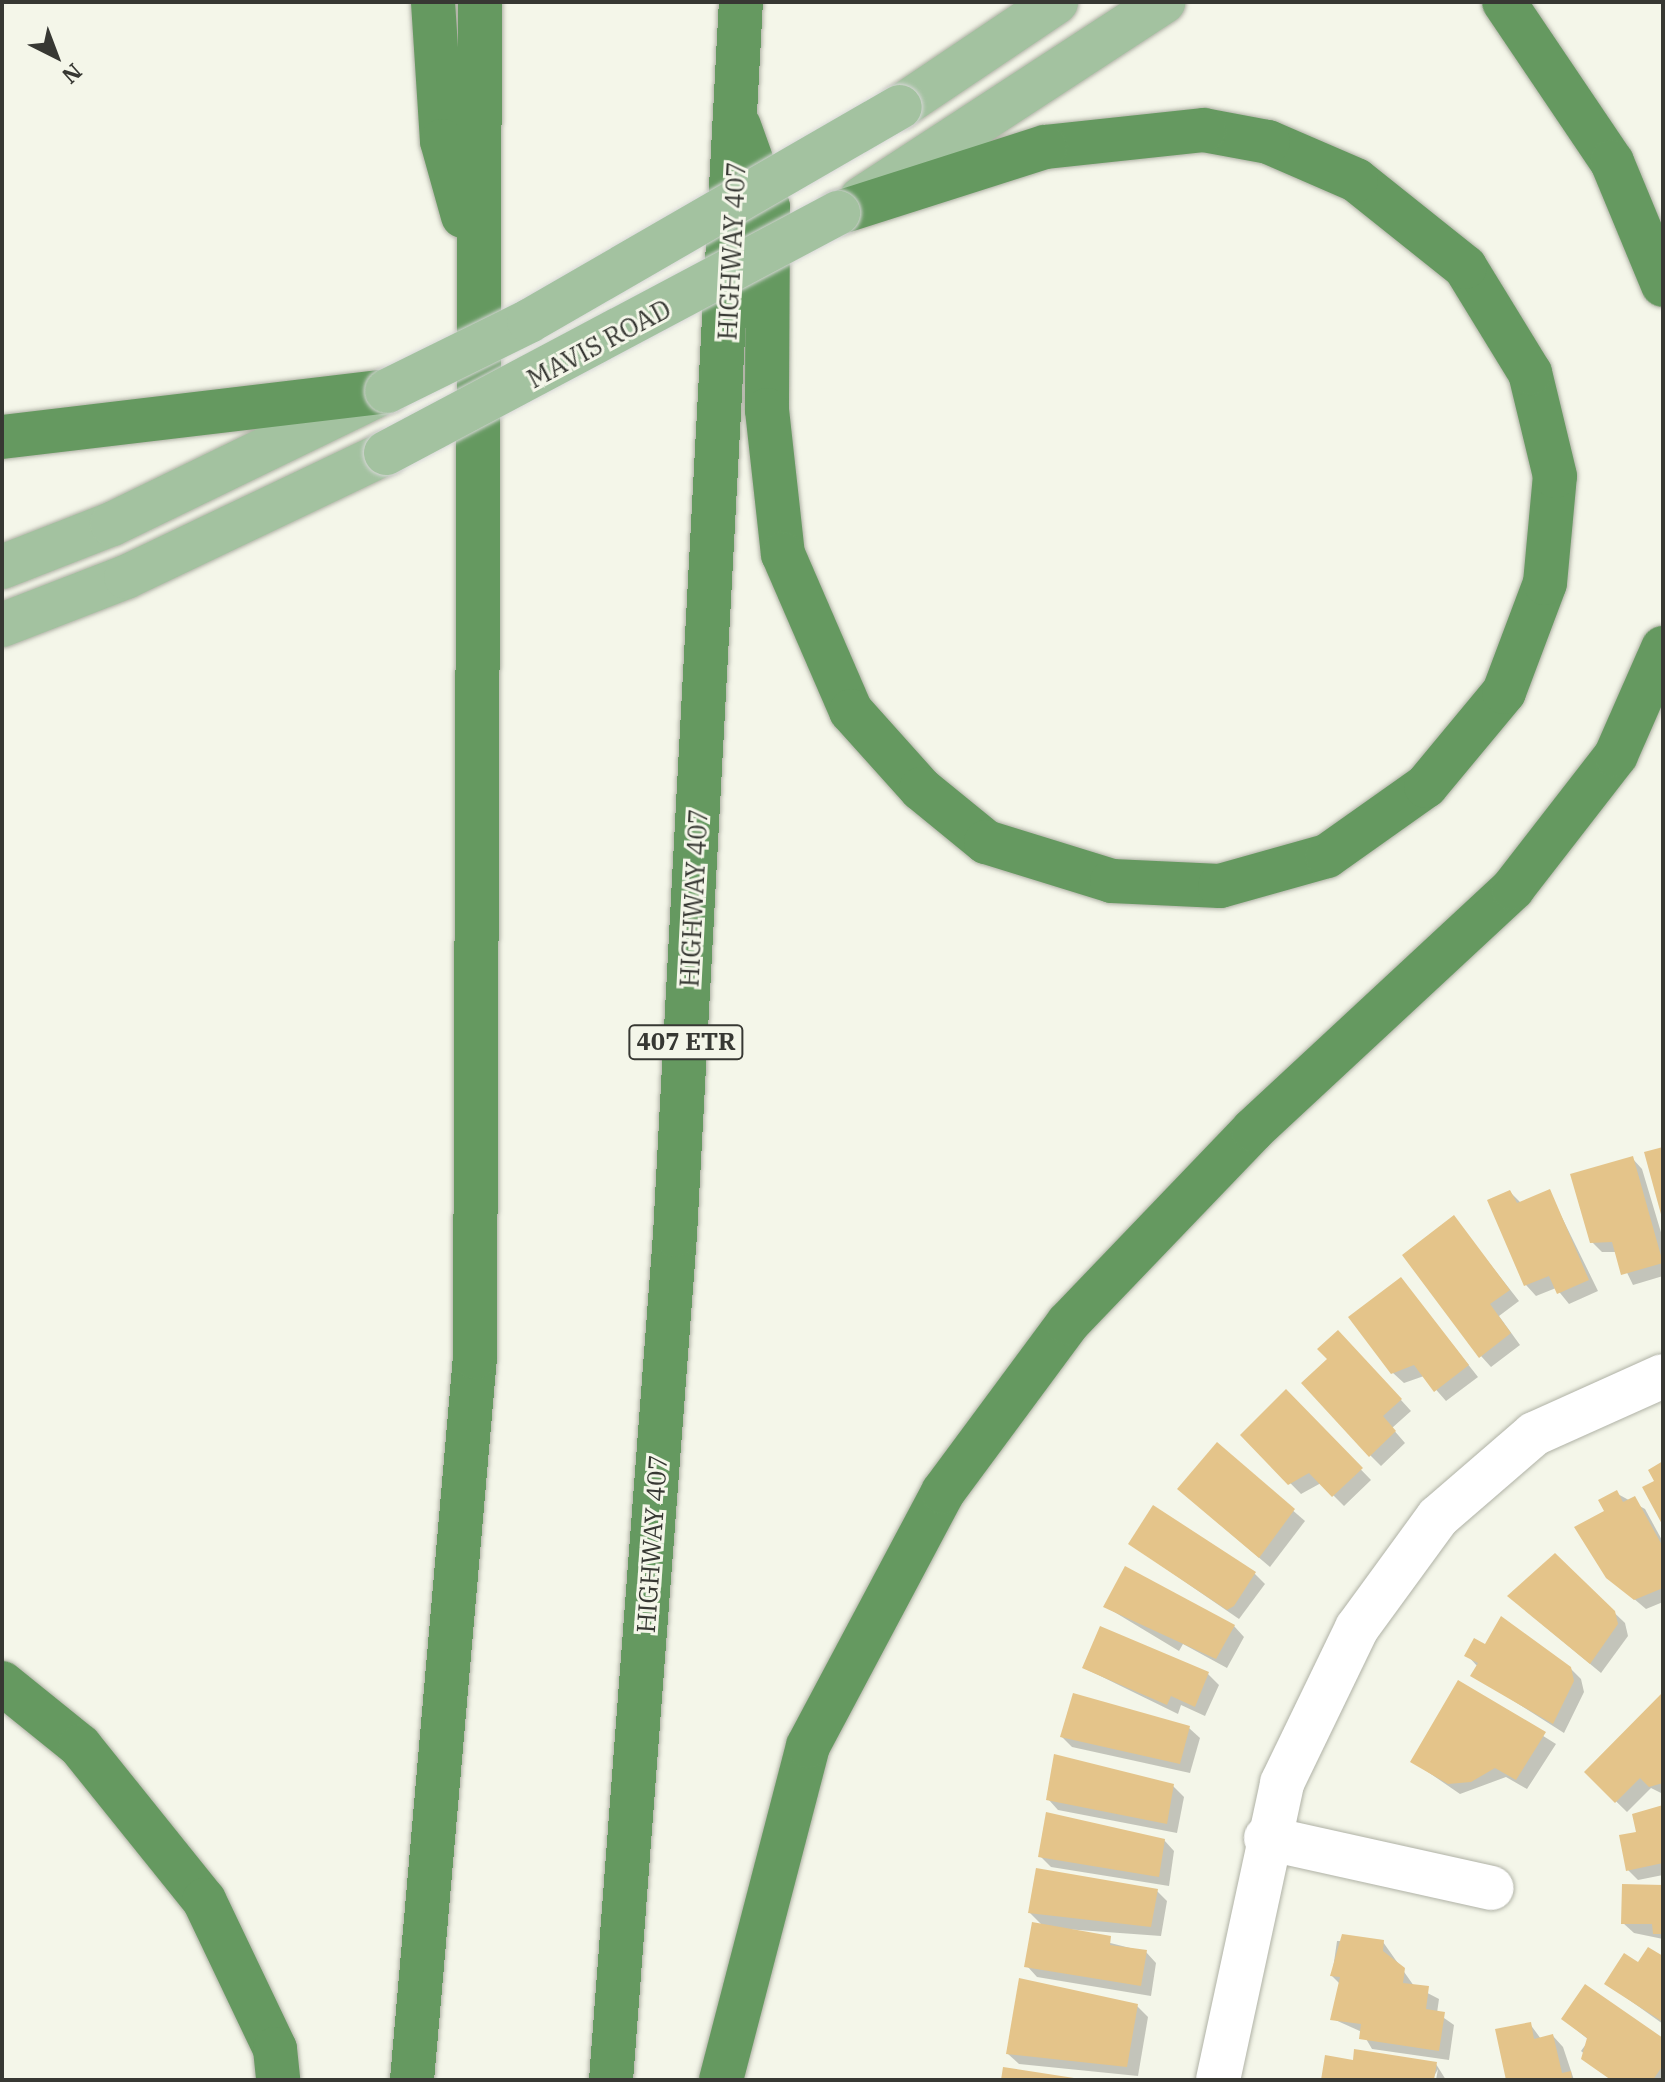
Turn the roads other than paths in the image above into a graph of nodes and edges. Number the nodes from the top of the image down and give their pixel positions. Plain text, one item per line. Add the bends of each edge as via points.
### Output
1 (433, 2) edge
2 (480, 2) edge
3 (741, 2) edge
4 (1056, 2) edge
5 (1163, 2) edge
6 (1504, 2) edge
7 (739, 126) junction
8 (838, 213) junction
9 (477, 266) junction
10 (1663, 285) edge
11 (387, 391) junction
12 (2, 437) edge
13 (2, 567) edge
14 (2, 625) edge
15 (1663, 648) edge
16 (1663, 1376) edge
17 (2, 1683) edge
18 (1266, 1838) junction
19 (1492, 1888) dead end
20 (278, 2080) edge
21 (412, 2080) edge
22 (611, 2080) edge
23 (721, 2080) edge
24 (1218, 2080) edge

1 - 9 highway via 442,141
2 - 9 highway
3 - 7 highway, HIGHWAY 407 / 407 ETR
4 - 11 main road, MAVIS ROAD, bridge via 900,107 529,321
5 - 8 main road, MAVIS ROAD
6 - 10 highway via 1612,162
7 - 8 highway via 768,207 767,410 783,554 851,711 921,789 986,842 1112,881 1220,886 1327,856 1426,786 1504,692 1545,583 1555,476 1530,373 1465,267 1356,180 1268,142 1204,130 1045,147
7 - 22 highway, HIGHWAY 407 / 407 ETR via 674,1250
8 - 14 main road, MAVIS ROAD, bridge via 386,453 126,577
9 - 21 highway via 475,1357
11 - 12 highway
11 - 13 main road, MAVIS ROAD via 112,524
15 - 23 highway via 1616,755 1513,888 1253,1130 1068,1323 943,1492 808,1746
16 - 18 street via 1534,1434 1438,1517 1357,1628 1282,1783
17 - 20 highway via 80,1746 204,1900 275,2049
18 - 19 street
18 - 24 street

